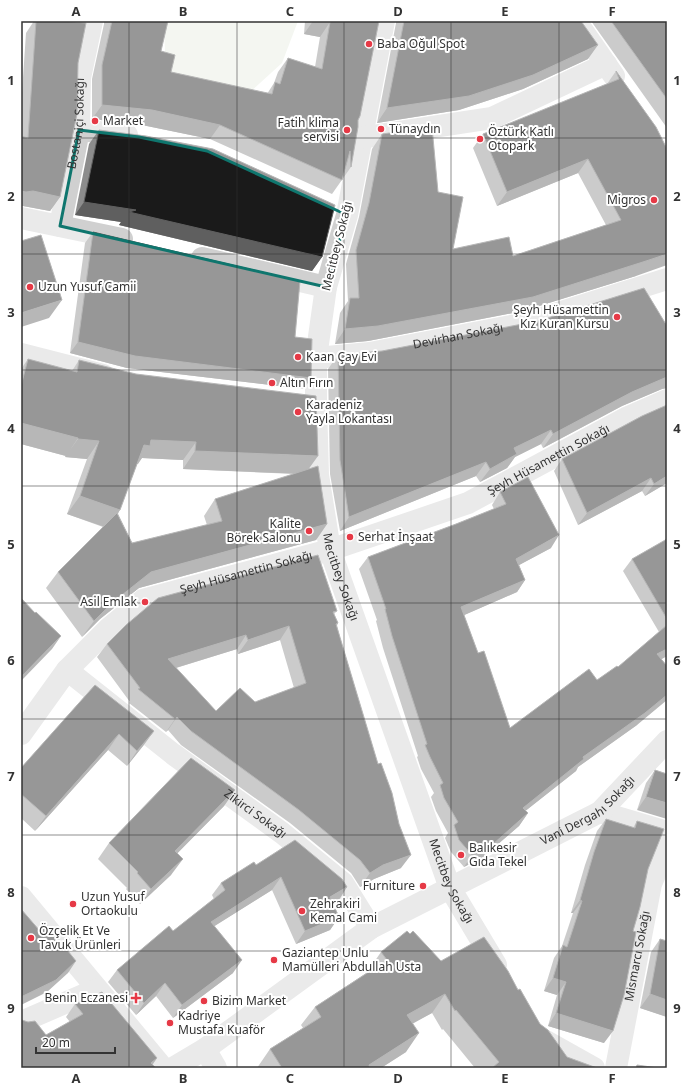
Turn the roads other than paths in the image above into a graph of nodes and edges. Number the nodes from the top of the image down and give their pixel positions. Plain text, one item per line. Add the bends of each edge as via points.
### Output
1 (92, 21) edge
2 (384, 21) edge
3 (576, 21) edge
4 (606, 64) junction
5 (625, 90) edge
6 (79, 130) junction
7 (146, 138) edge
8 (360, 138) junction
9 (326, 206) edge
10 (346, 215) junction
11 (21, 218) edge
12 (60, 226) junction
13 (140, 243) edge
14 (187, 254) edge
15 (667, 279) edge
16 (326, 287) junction
17 (21, 354) edge
18 (316, 358) junction
19 (125, 380) edge
20 (293, 400) edge
21 (667, 400) edge
22 (316, 403) junction
23 (330, 550) junction
24 (67, 670) junction
25 (21, 734) edge
26 (667, 741) edge
27 (600, 812) junction
28 (667, 832) edge
29 (667, 846) edge
30 (659, 887) edge
31 (450, 888) junction
32 (21, 897) edge
33 (371, 928) junction
34 (506, 982) edge
35 (97, 989) junction
36 (526, 1016) edge
37 (21, 1022) edge
38 (205, 1050) junction
39 (163, 1068) edge
40 (173, 1068) edge
41 (216, 1068) edge
42 (594, 1068) edge
43 (616, 1068) edge

1 - 6 street, Bostaniçi Sokağı via 80,78
2 - 8 street, Meсitbey Sokağı
3 - 4 street
4 - 5 street
4 - 8 street via 492,118
6 - 7 street
6 - 12 street, Bostaniçi Sokağı
8 - 10 street, Meсitbey Sokağı
9 - 10 street
10 - 16 street, Meсitbey Sokağı
11 - 12 street
12 - 13 street
14 - 16 street
15 - 18 street, Devirhan Sokağı via 526,323 370,353
16 - 18 street, Meсitbey Sokağı
17 - 19 street
18 - 22 street, Meсitbey Sokağı
20 - 22 street
21 - 23 street, Şeyh Hüsamettin Sokağı via 628,417 468,503
22 - 23 street, Meсitbey Sokağı via 318,475
23 - 24 street, Şeyh Hüsamettin Sokağı via 143,600
23 - 31 street, Meсitbey Sokağı
24 - 25 street, Şeyh Hüsamettin Sokağı
24 - 33 street, Zikirci Sokağı via 173,754 282,833 343,883
26 - 27 street, Vani Dergahı Sokağı
27 - 28 street
27 - 31 street, Vani Dergahı Sokağı
29 - 30 street, Mismarcı Sokağı
30 - 43 street, Mismarcı Sokağı
31 - 33 street, Vani Dergahı Sokağı
31 - 34 street, Meсitbey Sokağı
32 - 35 street
33 - 38 street, Vani Dergahı Sokağı
35 - 37 street
35 - 39 street
36 - 42 street via 538,1036
38 - 40 street, Vani Dergahı Sokağı
38 - 41 street

